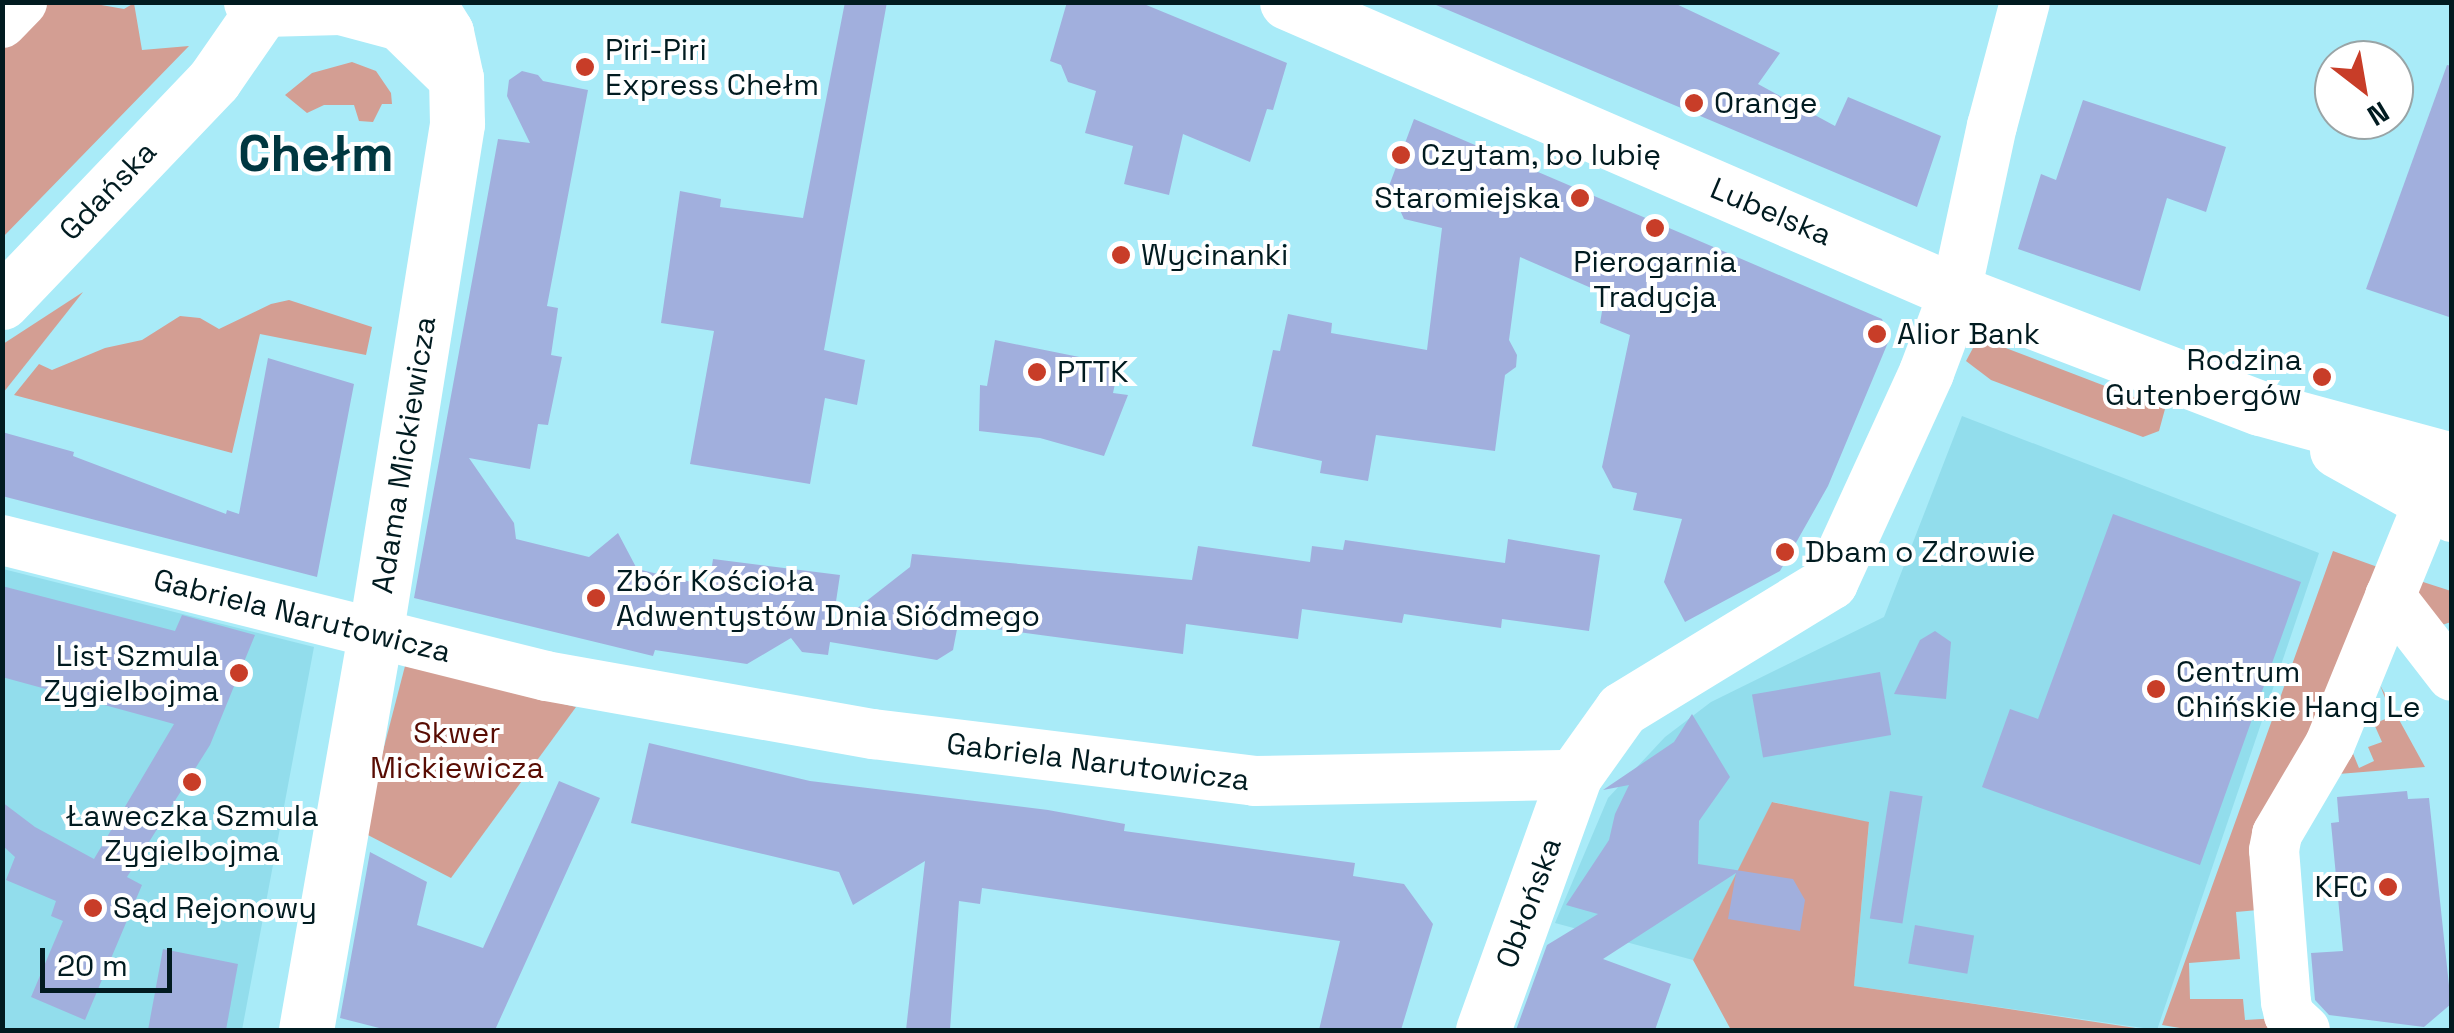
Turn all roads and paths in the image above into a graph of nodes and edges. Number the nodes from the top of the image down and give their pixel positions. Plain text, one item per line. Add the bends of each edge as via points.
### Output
1 (22, 2) edge
2 (427, 2) edge
3 (1287, 2) edge
4 (2025, 2) edge
5 (261, 5) edge
6 (343, 5) edge
7 (2, 23) edge
8 (456, 78) junction
9 (214, 80) junction
10 (1956, 292) junction
11 (2, 302) edge
12 (2437, 473) edge
13 (2, 540) edge
14 (2390, 596) junction
15 (375, 636) junction
16 (2452, 676) edge
17 (1575, 775) junction
18 (306, 1030) edge
19 (1483, 1030) edge
20 (2305, 1030) edge

1 - 7 street
2 - 8 street, Adama Mickiewicza via 446,32
3 - 10 street, Lubelska
4 - 10 street
5 - 6 street, Gdańska
5 - 9 street, Gdańska
6 - 8 street via 400,24
6 - 9 street, Gdańska
8 - 15 street, Adama Mickiewicza via 457,124
9 - 11 street, Gdańska
10 - 12 street, Lubelska
10 - 17 street via 1830,582 1622,709
12 - 14 street
13 - 15 street, Gabriela Narutowicza
14 - 16 street
14 - 20 street via 2330,744 2277,834 2286,1002 2289,1016
15 - 17 street, Gabriela Narutowicza via 546,676 854,731 1184,776 1254,781
15 - 18 street, Adama Mickiewicza
17 - 19 street, Obłońska

